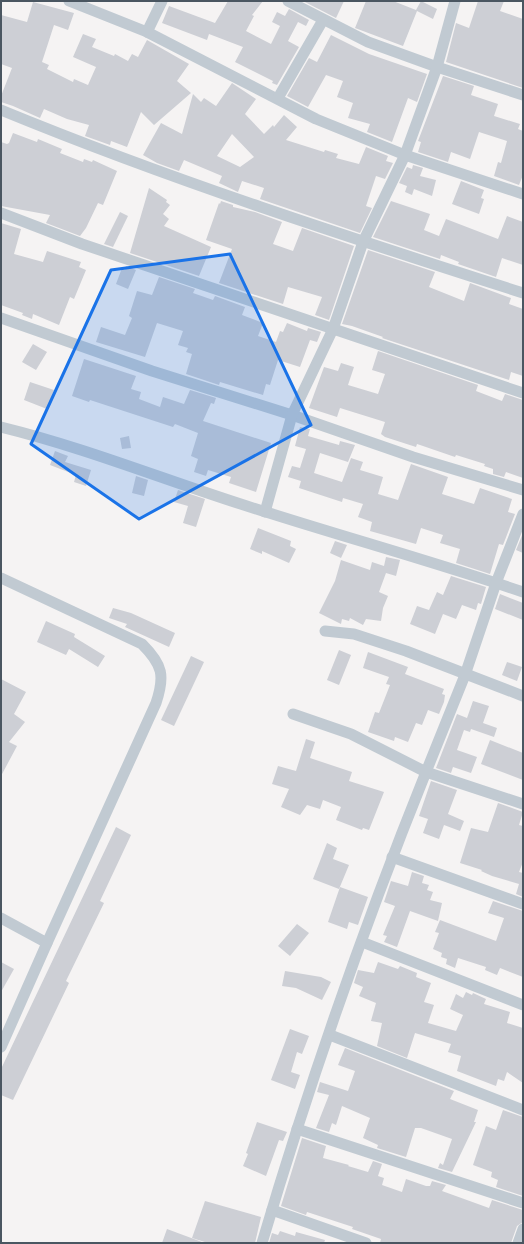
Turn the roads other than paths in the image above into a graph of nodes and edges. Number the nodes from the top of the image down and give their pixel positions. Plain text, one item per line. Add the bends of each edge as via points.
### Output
1 (69, 1) edge
2 (162, 1) edge
3 (288, 1) edge
4 (455, 1) edge
5 (322, 20) junction
6 (147, 32) junction
7 (437, 67) junction
8 (523, 94) edge
9 (278, 98) junction
10 (1, 110) edge
11 (405, 155) junction
12 (523, 194) edge
13 (1, 213) edge
14 (363, 242) junction
15 (523, 293) edge
16 (1, 318) edge
17 (333, 329) junction
18 (523, 393) edge
19 (292, 415) junction
20 (1, 427) edge
21 (523, 490) edge
22 (265, 512) junction
23 (523, 514) edge
24 (1, 578) edge
25 (496, 583) junction
26 (523, 592) edge
27 (325, 631) dead end
28 (465, 675) junction
29 (523, 696) edge
30 (293, 714) dead end
31 (426, 772) junction
32 (523, 804) edge
33 (392, 858) junction
34 (523, 904) edge
35 (1, 918) edge
36 (362, 942) junction
37 (47, 943) junction
38 (523, 1005) edge
39 (330, 1035) junction
40 (1, 1048) edge
41 (523, 1110) edge
42 (297, 1129) junction
43 (523, 1203) edge
44 (272, 1210) junction
45 (523, 1229) edge
46 (262, 1243) edge
47 (366, 1243) edge
48 (518, 1243) edge

1 - 6 street
2 - 6 street
3 - 5 street
4 - 7 street
5 - 7 street via 368,42
5 - 9 street
6 - 9 street
7 - 8 street
7 - 11 street
9 - 11 street via 316,118
10 - 14 street via 82,143
11 - 12 street
11 - 14 street
13 - 17 street via 82,244
14 - 15 street
14 - 17 street
16 - 19 street via 152,371
17 - 18 street
17 - 19 street
19 - 21 street via 413,457
19 - 22 street
20 - 22 street via 47,438
22 - 25 street via 400,551
23 - 25 street
24 - 37 street via 142,644 152,654 160,670 162,685
25 - 26 street
25 - 28 street
27 - 28 street via 354,634 406,651
28 - 29 street
28 - 31 street
30 - 31 street via 351,734
31 - 32 street
31 - 33 street
33 - 34 street
33 - 36 street
35 - 37 street
36 - 38 street
36 - 39 street
37 - 40 street
39 - 41 street
39 - 42 street
42 - 43 street
42 - 44 street
44 - 46 street
44 - 47 street
45 - 48 street

